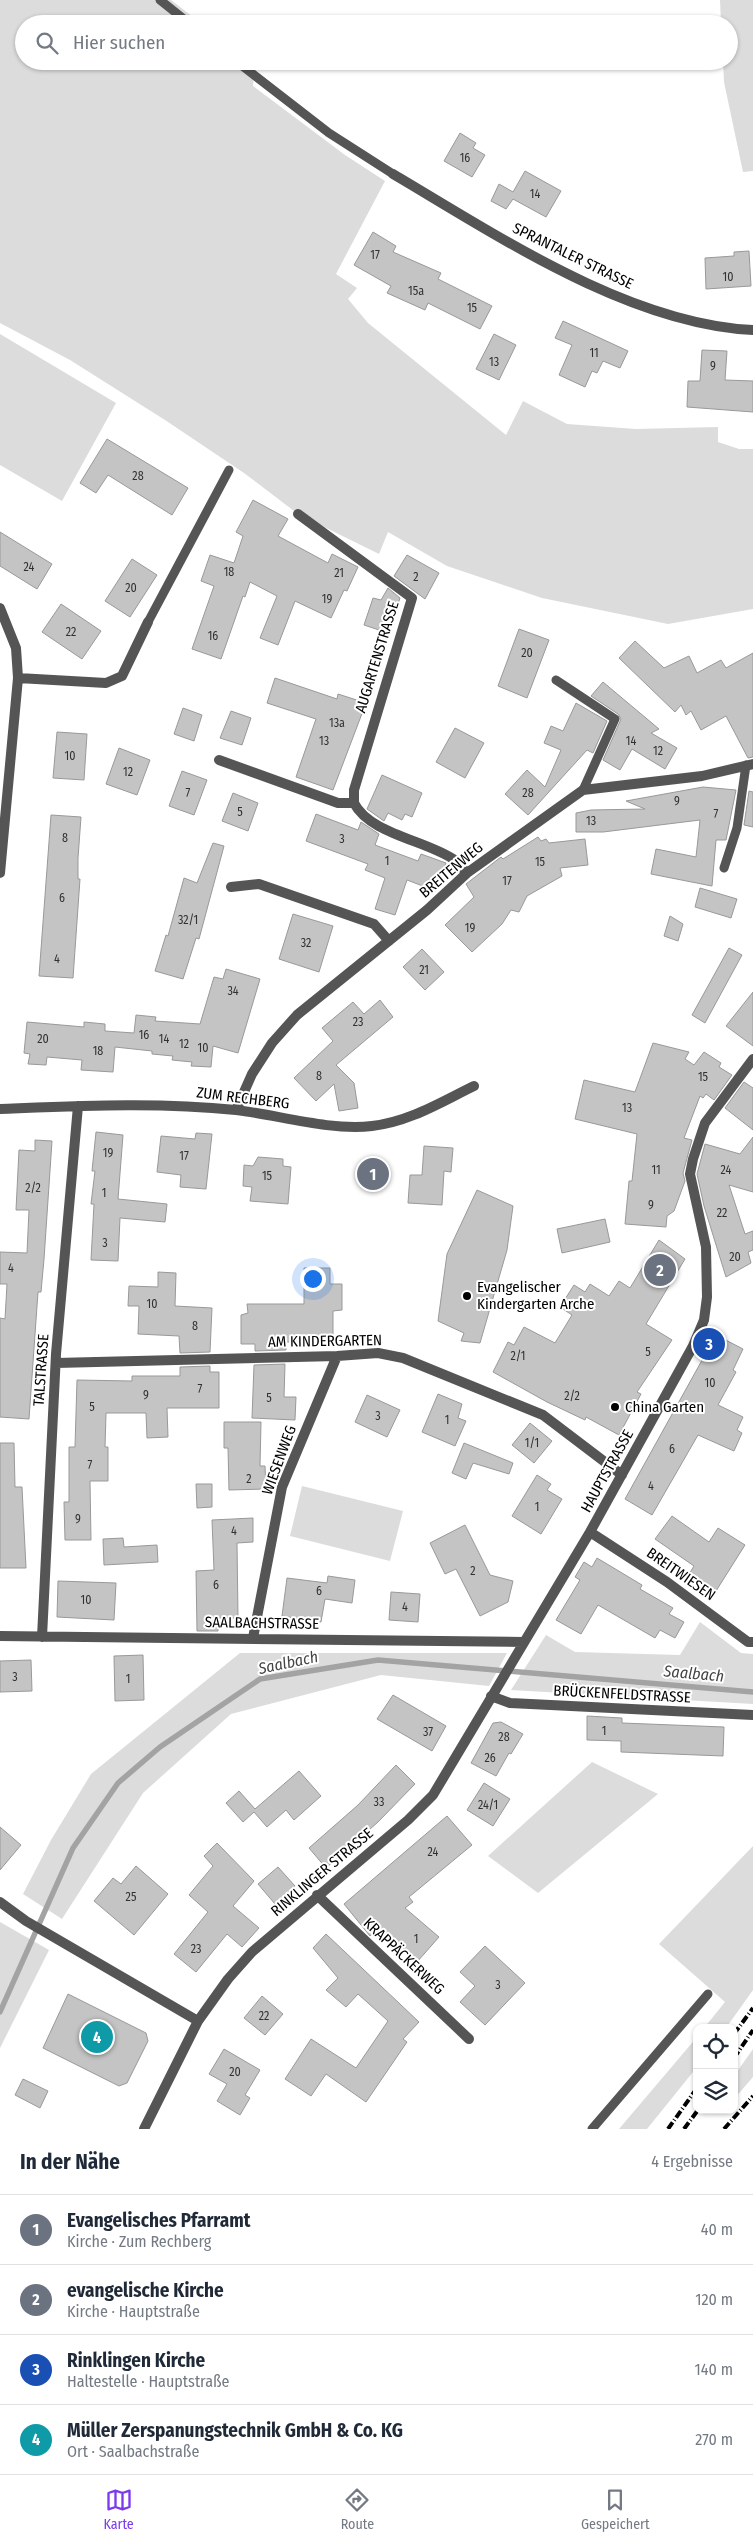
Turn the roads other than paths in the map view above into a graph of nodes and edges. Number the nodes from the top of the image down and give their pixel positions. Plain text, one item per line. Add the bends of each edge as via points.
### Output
1 (160, 0) edge
2 (179, 15) edge
3 (248, 70) edge
4 (393, 174) joint
5 (753, 330) edge
6 (229, 470) dead end
7 (298, 514) dead end
8 (0, 608) edge
9 (148, 622) joint
10 (18, 678) junction
11 (556, 680) dead end
12 (219, 760) dead end
13 (749, 764) edge
14 (583, 790) junction
15 (354, 803) junction
16 (724, 868) dead end
17 (0, 873) edge
18 (467, 873) junction
19 (230, 887) dead end
20 (389, 941) junction
21 (753, 1059) edge
22 (474, 1086) dead end
23 (78, 1106) junction
24 (0, 1109) edge
25 (236, 1110) junction
26 (338, 1356) junction
27 (56, 1363) junction
28 (622, 1475) junction
29 (590, 1532) junction
30 (0, 1636) edge
31 (42, 1637) junction
32 (253, 1638) junction
33 (753, 1642) edge
34 (521, 1645) junction
35 (491, 1696) junction
36 (753, 1715) edge
37 (317, 1895) junction
38 (0, 1902) edge
39 (708, 1994) dead end
40 (198, 2021) junction
41 (469, 2039) dead end
42 (144, 2129) edge
43 (592, 2129) edge

1 - 2 lane
3 - 4 lane via 329,133
4 - 5 street, SPRANTALER STRASSE via 595,286 650,309 724,328
6 - 9 lane
7 - 15 street, AUGARTENSTRASSE via 412,598 375,714 354,790
8 - 10 street via 16,648
9 - 10 street via 122,676 106,683
10 - 17 street
11 - 14 lane via 615,719
12 - 15 street via 338,803
13 - 14 street, BREITENWEG via 702,776
13 - 16 lane via 737,828
14 - 18 street, BREITENWEG
15 - 18 street via 358,812 370,822 454,860
18 - 20 street, BREITENWEG
19 - 20 street via 259,884 374,924
20 - 25 street, BREITENWEG via 297,1015 272,1043 252,1074
21 - 28 street, HAUPTSTRASSE via 704,1123 690,1174 706,1247 704,1320 678,1376
22 - 25 street, ZUM RECHBERG via 407,1119 371,1126 337,1125
23 - 24 street, ZUM RECHBERG
23 - 25 street, ZUM RECHBERG via 158,1104
23 - 27 street, TALSTRASSE
26 - 27 street, AM KINDERGARTEN
26 - 28 street, AM KINDERGARTEN via 378,1353 403,1358 543,1415
26 - 32 street, WIESENWEG via 282,1487
27 - 31 street, TALSTRASSE
28 - 29 street, HAUPTSTRASSE
29 - 33 street, BREITWIESEN via 667,1582 748,1642
29 - 34 street, HAUPTSTRASSE
30 - 31 street, SAALBACHSTRASSE
31 - 32 street, SAALBACHSTRASSE
32 - 34 street, SAALBACHSTRASSE
34 - 35 street, RINKLINGER STRASSE
35 - 36 street, BRÜCKENFELDSTRASSE via 510,1703
35 - 37 street, RINKLINGER STRASSE via 433,1795 408,1820
37 - 40 street, RINKLINGER STRASSE via 252,1952
37 - 41 street, KRAPPÄCKERWEG
38 - 40 street
39 - 43 lane
40 - 42 street, RINKLINGER STRASSE

